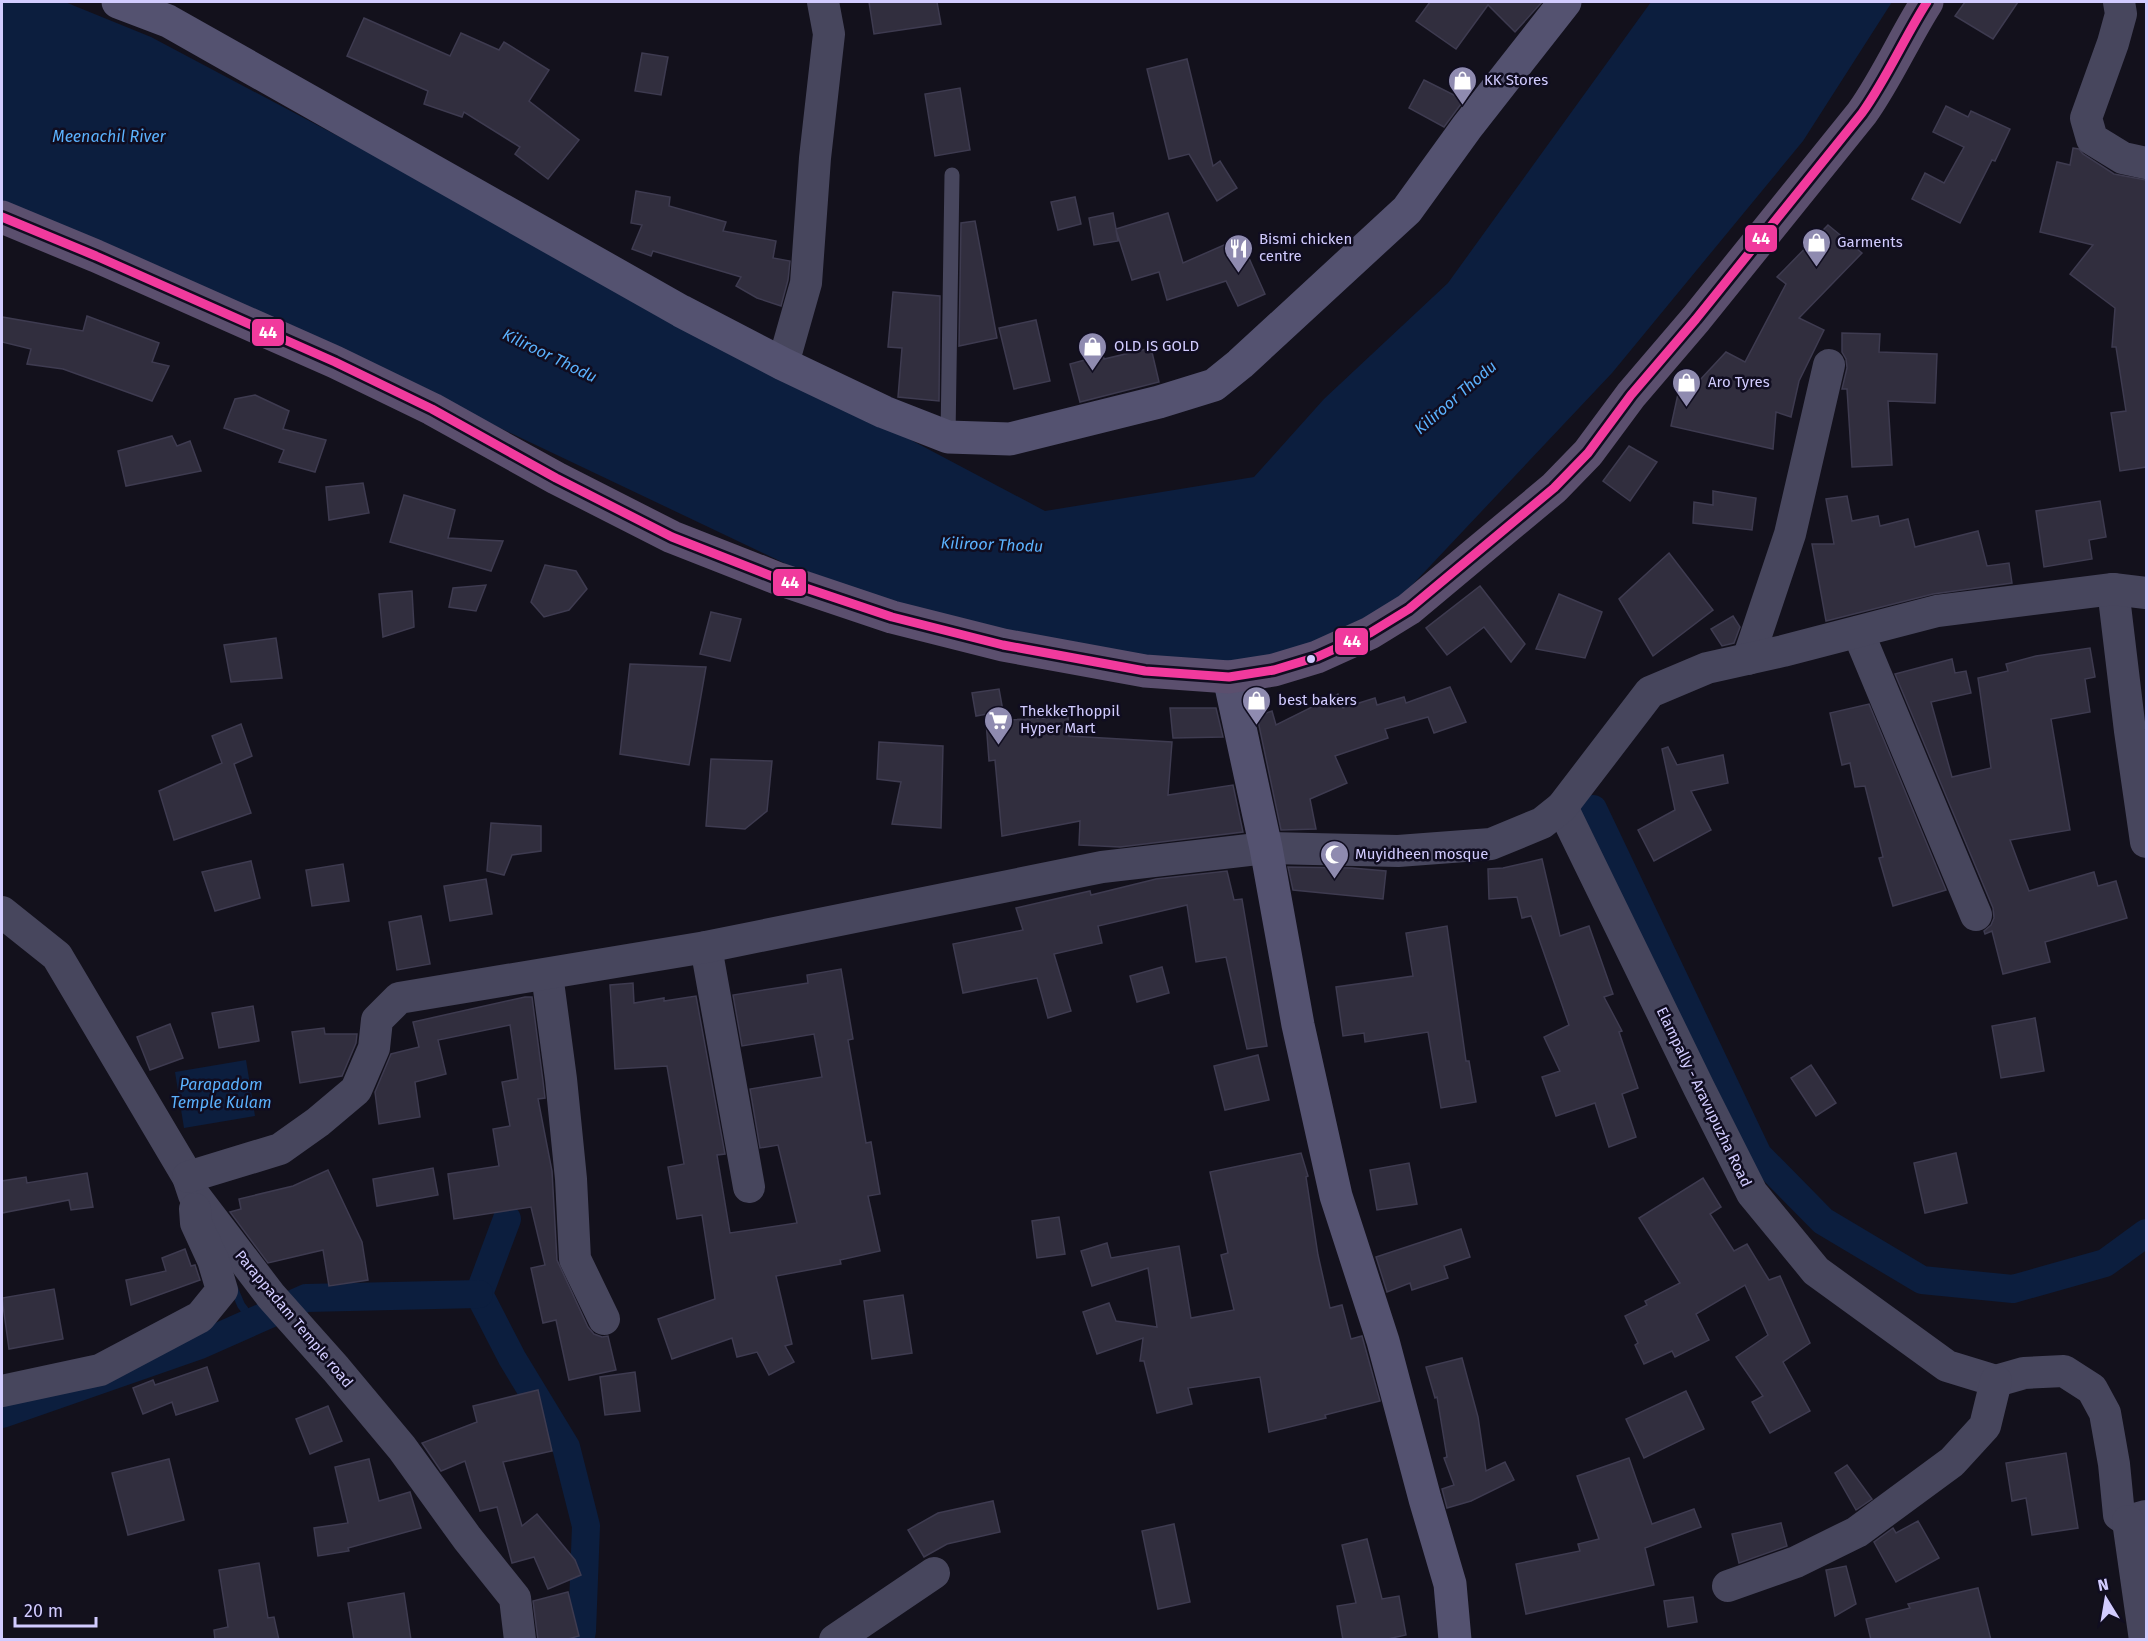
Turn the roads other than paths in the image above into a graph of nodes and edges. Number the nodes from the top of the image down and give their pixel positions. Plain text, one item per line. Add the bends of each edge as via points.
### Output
1 (118, 2) edge
2 (823, 2) edge
3 (1565, 2) edge
4 (1927, 2) edge
5 (2119, 2) edge
6 (2146, 163) edge
7 (952, 175) dead end
8 (2, 217) edge
9 (783, 364) junction
10 (1829, 365) dead end
11 (948, 437) junction
12 (2113, 589) junction
13 (2146, 592) edge
14 (1858, 632) junction
15 (1748, 659) junction
16 (1229, 676) junction
17 (1562, 807) junction
18 (2146, 843) edge
19 (1266, 848) junction
20 (2, 912) edge
21 (1976, 915) dead end
22 (706, 947) junction
23 (547, 974) junction
24 (191, 1186) junction
25 (749, 1187) dead end
26 (604, 1319) dead end
27 (1996, 1381) junction
28 (2, 1391) edge
29 (2137, 1518) edge
30 (934, 1573) dead end
31 (1728, 1586) dead end
32 (520, 1640) edge
33 (835, 1640) edge
34 (1455, 1640) edge
35 (2145, 1640) edge

1 - 9 street via 168,21 681,311
2 - 9 street via 829,34 806,283
3 - 11 street via 1407,210 1214,385 1010,439
4 - 16 main road via 1856,122 1631,395 1588,453 1554,488 1409,609 1370,633 1317,657 1274,670
5 - 6 street via 2121,15 2086,118 2092,139 2122,158
7 - 11 lane
8 - 16 main road via 335,362 432,409 643,523 769,576 892,617 1003,645 1145,671
9 - 11 street via 884,412
10 - 15 street via 1790,534
12 - 13 street
12 - 14 street via 1937,611
12 - 18 street
14 - 15 street
14 - 21 street
15 - 17 street via 1707,668 1650,692
16 - 19 street
17 - 19 street via 1542,823 1491,844 1398,851
17 - 27 street, Elampally - Aravupuzha Road via 1752,1193 1816,1271 1947,1366
19 - 22 street via 1102,867
19 - 34 street via 1298,1025 1336,1196 1383,1341 1450,1584
20 - 24 street, Parappadam Temple road via 57,956
22 - 23 street
22 - 25 street
23 - 24 street via 399,999 377,1020 374,1048 356,1090 280,1149
23 - 26 street via 570,1168 575,1259
24 - 28 street via 196,1223 222,1290 200,1317 100,1370
24 - 32 street, Parappadam Temple road via 271,1296 402,1448 515,1598
27 - 29 street via 2024,1373 2064,1371 2092,1389 2104,1413 2119,1515
27 - 31 street via 1986,1426 1952,1462 1857,1532 1796,1562
29 - 35 street
30 - 33 street

